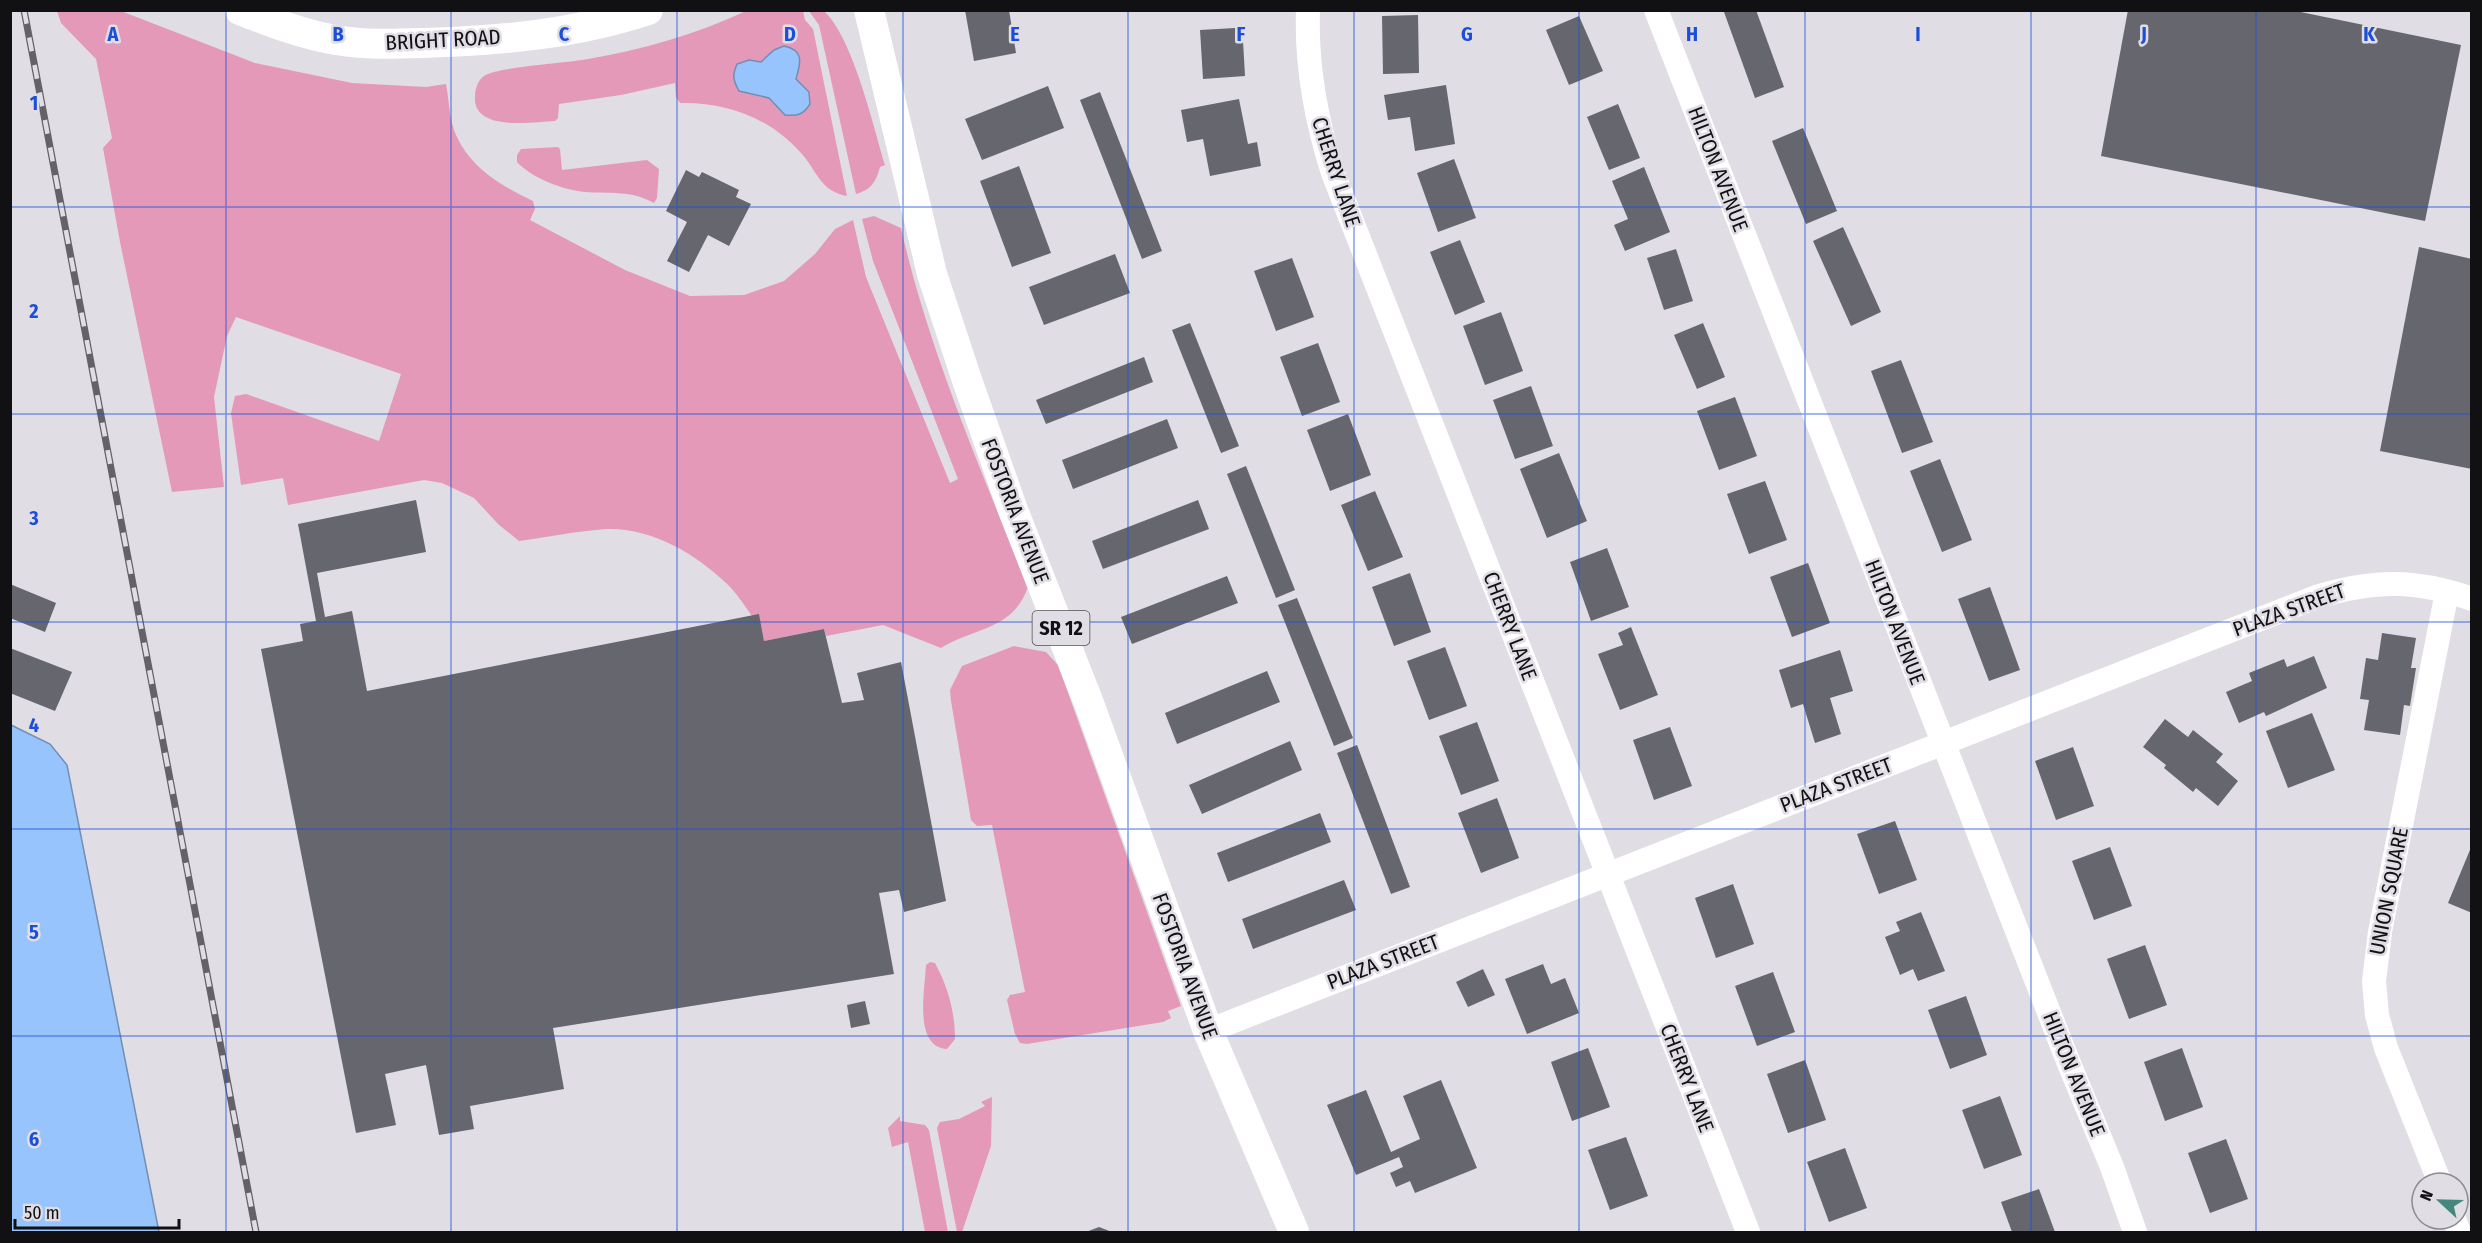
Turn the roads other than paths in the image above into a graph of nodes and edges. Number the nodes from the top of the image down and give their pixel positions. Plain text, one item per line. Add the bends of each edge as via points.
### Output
1 (240, 10) edge
2 (648, 10) edge
3 (869, 10) edge
4 (1308, 10) edge
5 (1656, 10) edge
6 (2447, 592) junction
7 (2472, 599) edge
8 (1943, 743) junction
9 (1607, 874) junction
10 (1208, 1030) junction
11 (2435, 1171) edge
12 (1294, 1233) edge
13 (1748, 1233) edge
14 (2135, 1233) edge

1 - 2 main road, BRIGHT ROAD via 334,40 375,44 549,33
3 - 10 main road, FOSTORIA AVENUE / SR 12 via 911,195 946,322
4 - 9 street, CHERRY LANE via 1310,77 1333,173
5 - 8 street, HILTON AVENUE
6 - 7 street, PLAZA STREET
6 - 8 street, PLAZA STREET via 2430,586 2382,583 2319,596
6 - 11 street, UNION SQUARE via 2380,932 2374,981 2377,1016 2386,1048
8 - 9 street, PLAZA STREET
8 - 14 street, HILTON AVENUE
9 - 10 street, PLAZA STREET
9 - 13 street, CHERRY LANE
10 - 12 main road, FOSTORIA AVENUE / SR 12

